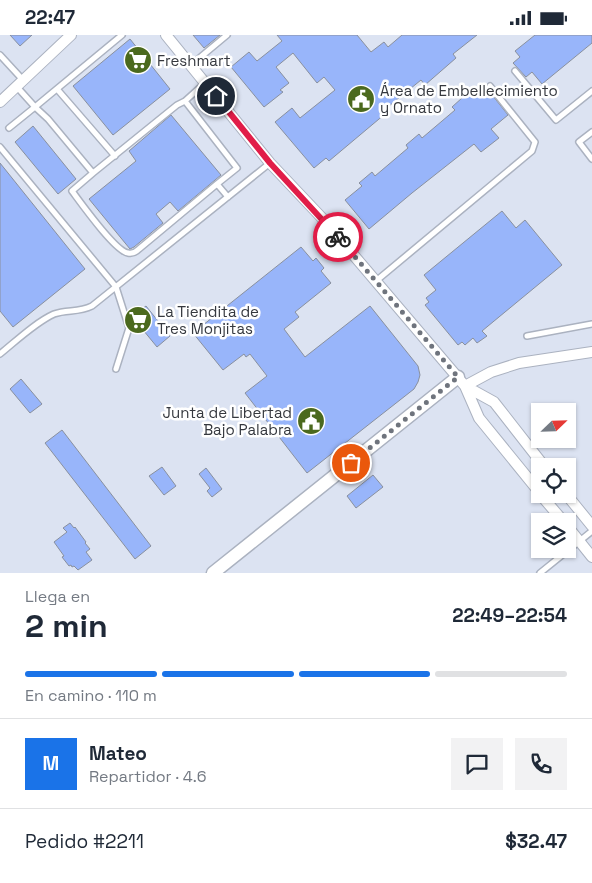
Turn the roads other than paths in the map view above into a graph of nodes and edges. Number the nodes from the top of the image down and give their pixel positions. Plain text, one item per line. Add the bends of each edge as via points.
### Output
1 (71, 35) edge
2 (122, 35) edge
3 (166, 35) edge
4 (227, 35) edge
5 (0, 55) edge
6 (6, 62) junction
7 (191, 65) junction
8 (0, 68) edge
9 (514, 71) dead end
10 (19, 83) junction
11 (205, 83) junction
12 (490, 86) dead end
13 (57, 89) junction
14 (592, 91) edge
15 (185, 101) junction
16 (0, 102) edge
17 (34, 107) junction
18 (9, 128) dead end
19 (592, 132) edge
20 (0, 147) edge
21 (115, 156) junction
22 (592, 159) edge
23 (270, 163) junction
24 (93, 173) junction
25 (217, 185) junction
26 (228, 197) junction
27 (376, 281) junction
28 (116, 287) junction
29 (592, 323) edge
30 (526, 336) dead end
31 (592, 352) edge
32 (0, 354) edge
33 (116, 369) dead end
34 (461, 381) junction
35 (538, 458) edge
36 (531, 482) edge
37 (548, 503) edge
38 (573, 503) edge
39 (556, 513) edge
40 (592, 526) edge
41 (592, 531) edge
42 (576, 537) edge
43 (579, 541) junction
44 (592, 557) edge
45 (213, 573) edge
46 (540, 573) edge

1 - 10 street
2 - 13 lane
3 - 7 street
4 - 7 lane
5 - 6 lane
6 - 8 lane
6 - 10 lane
7 - 11 street
9 - 14 lane via 556,120
10 - 16 street
10 - 17 lane
11 - 15 lane
11 - 23 street
12 - 27 lane via 535,142 532,151
13 - 17 lane
13 - 21 lane
15 - 21 lane
15 - 25 lane via 237,168
17 - 18 lane
17 - 24 lane
19 - 22 lane via 579,143
20 - 28 lane
21 - 24 lane
23 - 26 lane
23 - 27 street
24 - 25 lane via 72,191 116,246 128,254 139,249
25 - 26 lane
26 - 28 lane
27 - 34 street
28 - 32 lane via 84,310 57,313 44,319
28 - 33 lane via 130,328
29 - 30 lane
31 - 34 street via 519,363
34 - 35 street via 494,402
34 - 36 street via 479,417
34 - 45 street
37 - 39 street
38 - 40 street
41 - 43 lane
42 - 43 street
43 - 44 street
43 - 46 lane

